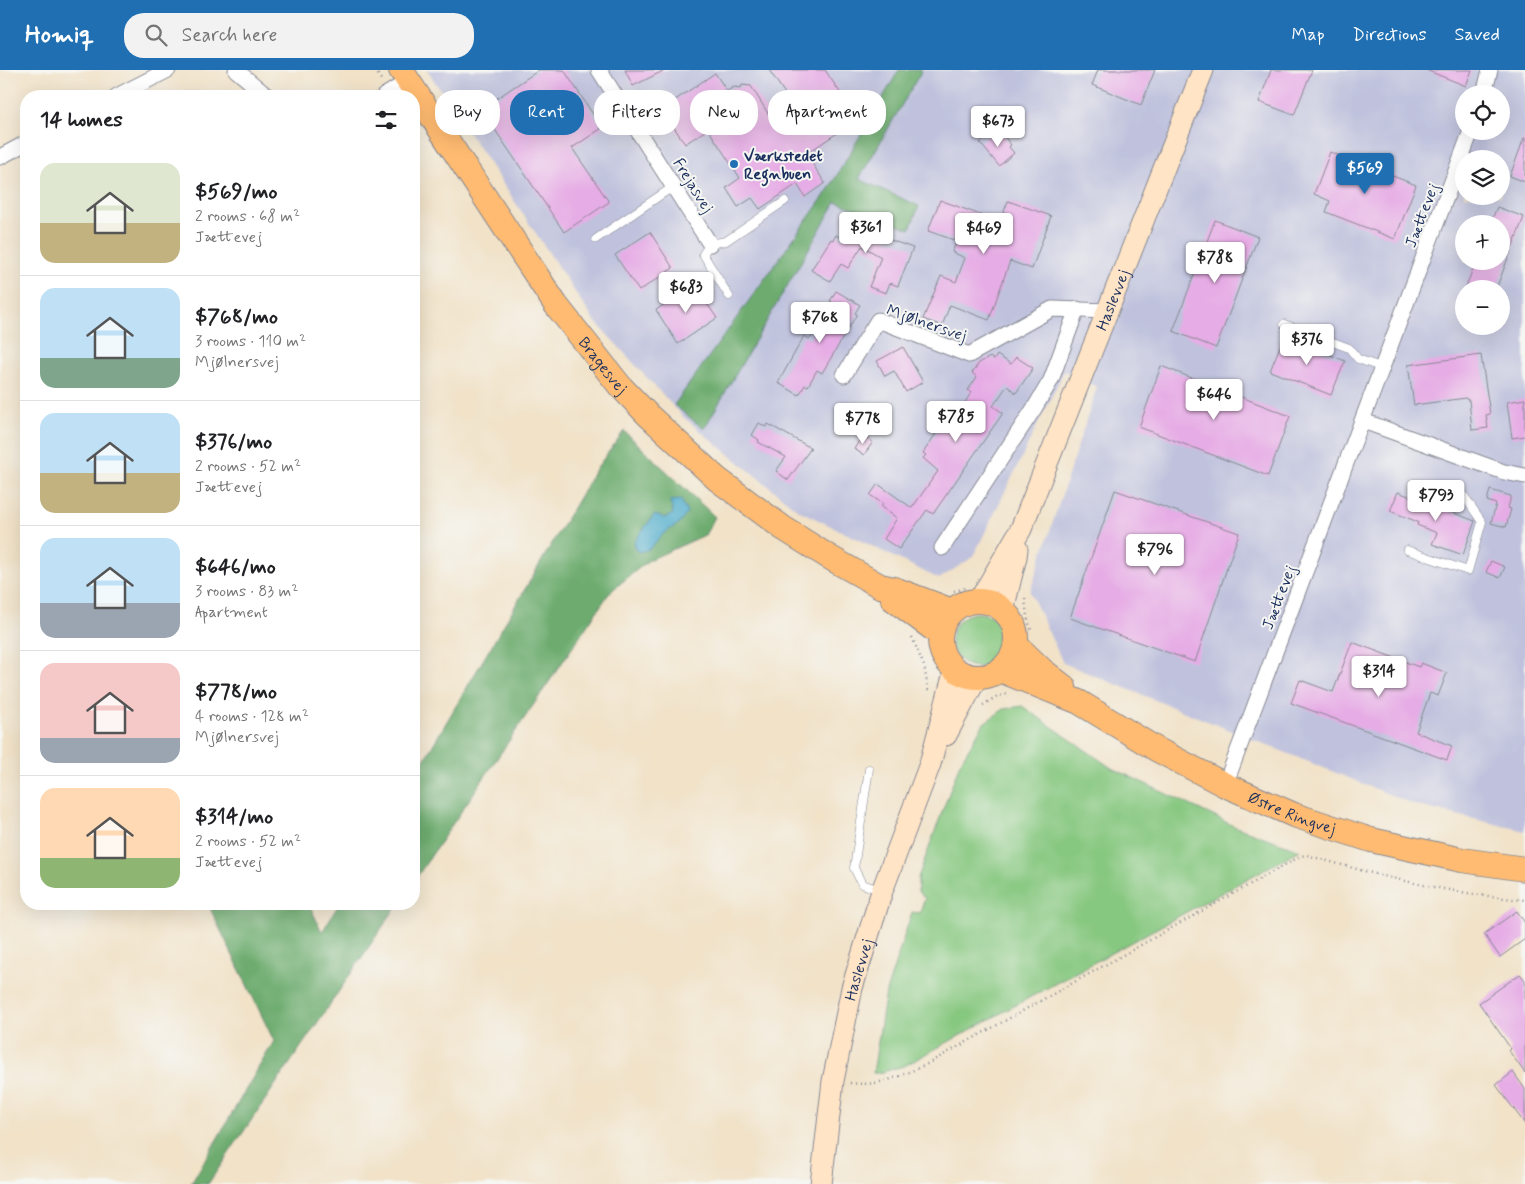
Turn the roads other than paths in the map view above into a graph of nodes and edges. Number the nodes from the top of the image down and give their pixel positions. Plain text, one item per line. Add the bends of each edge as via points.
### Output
1 (168, 70) edge
2 (236, 70) edge
3 (599, 70) edge
4 (1204, 70) edge
5 (1490, 70) edge
6 (404, 75) edge
7 (1486, 85) edge
8 (129, 90) edge
9 (260, 90) edge
10 (390, 90) edge
11 (414, 90) edge
12 (420, 99) edge
13 (1468, 140) edge
14 (20, 146) edge
15 (0, 157) edge
16 (674, 186) junction
17 (785, 201) dead end
18 (596, 239) dead end
19 (710, 244) junction
20 (729, 296) dead end
21 (1076, 309) junction
22 (1108, 311) junction
23 (1284, 324) dead end
24 (1383, 368) junction
25 (844, 375) dead end
26 (1363, 421) junction
27 (1525, 476) edge
28 (1458, 487) dead end
29 (1021, 529) junction
30 (942, 548) dead end
31 (1407, 550) dead end
32 (880, 586) junction
33 (975, 593) junction
34 (950, 602) junction
35 (1003, 610) junction
36 (940, 634) junction
37 (1016, 645) junction
38 (955, 669) junction
39 (1000, 670) junction
40 (977, 677) junction
41 (1079, 702) junction
42 (930, 764) junction
43 (869, 769) dead end
44 (1225, 785) junction
45 (1525, 869) edge
46 (882, 891) junction
47 (821, 1184) edge

1 - 8 street
2 - 9 street
3 - 16 street, Frejasvej
4 - 22 street, Haslevvej
5 - 7 street
6 - 10 street
6 - 11 main road, Bragesvej
12 - 32 main road, Bragesvej via 556,305 620,386 717,480 783,528
13 - 24 street, Jættevej
14 - 15 street
16 - 18 lane
16 - 19 street, Frejasvej
17 - 19 lane via 726,241
19 - 20 lane via 702,254
21 - 22 street, Mjølnersvej
21 - 25 street, Mjølnersvej via 1052,309 968,355 878,320
21 - 30 street via 1051,380
22 - 29 street, Haslevvej
23 - 24 lane via 1349,348 1358,359
24 - 26 street, Jættevej
26 - 27 street via 1504,472
26 - 44 street, Jættevej
28 - 31 lane via 1482,522 1468,571
29 - 33 street, Haslevvej
29 - 35 street, Haslevvej
32 - 34 main road, Bragesvej
32 - 36 main road, Bragesvej
33 - 34 main road via 964,604
33 - 35 main road
34 - 36 main road
35 - 37 main road via 1014,628
36 - 38 main road via 946,660
37 - 39 main road via 1008,663
37 - 41 main road, Østre Ringvej
38 - 40 main road
38 - 42 street, Haslevvej
39 - 40 main road via 989,676
39 - 41 main road, Østre Ringvej
40 - 42 street, Haslevvej
41 - 44 main road, Østre Ringvej via 1156,749
42 - 46 street, Haslevvej
43 - 46 lane via 854,868 862,884
44 - 45 main road, Østre Ringvej via 1294,815 1370,840 1462,860
46 - 47 street, Haslevvej via 852,988 833,1081

